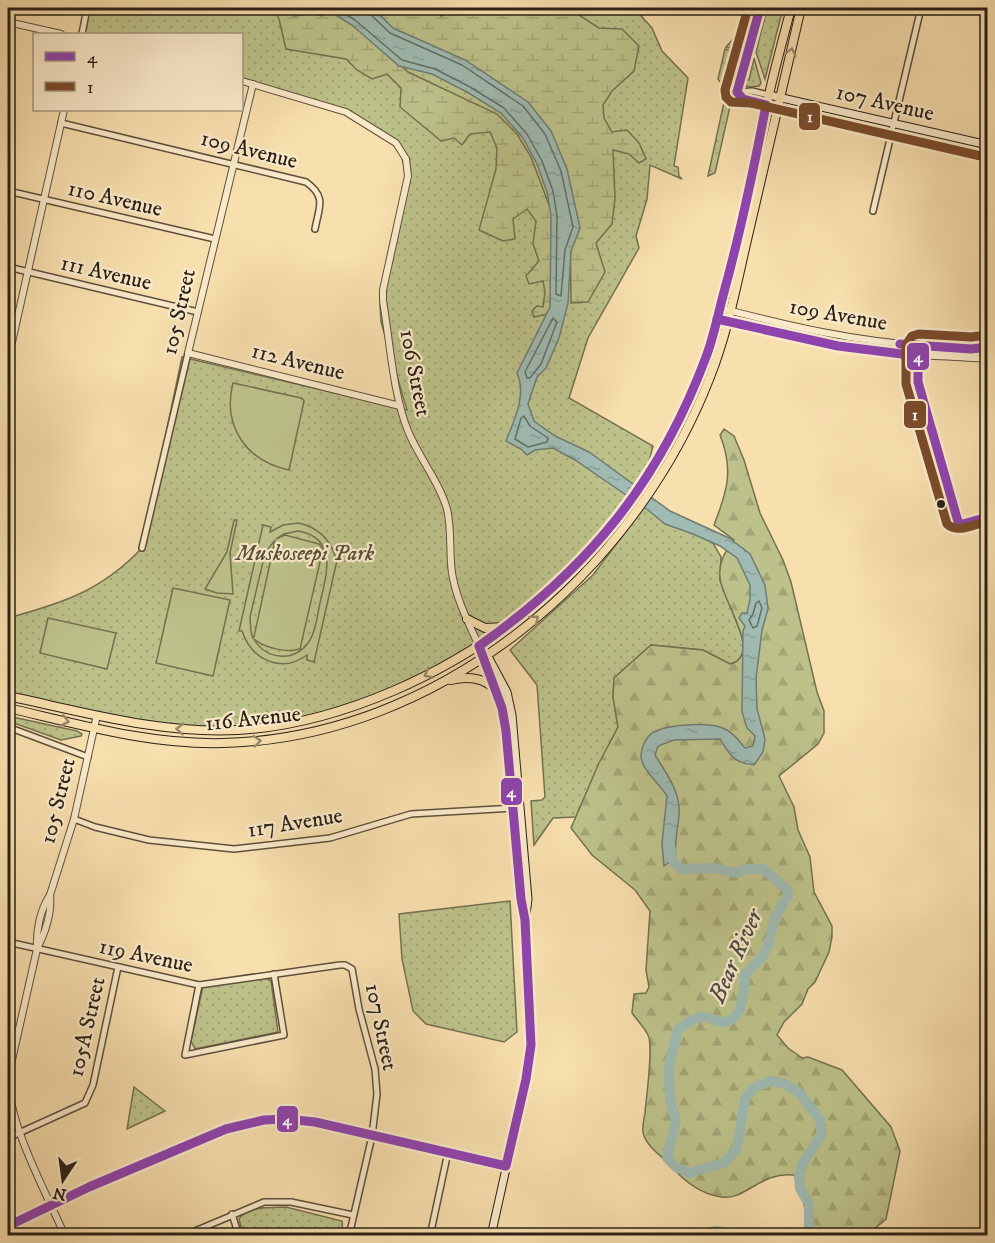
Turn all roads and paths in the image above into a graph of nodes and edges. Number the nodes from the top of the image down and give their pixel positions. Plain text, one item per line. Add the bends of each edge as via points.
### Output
1 (87, 8) edge
2 (760, 8) edge
3 (791, 8) edge
4 (801, 8) edge
5 (921, 8) edge
6 (8, 22) edge
7 (57, 33) edge
8 (82, 33) edge
9 (243, 81) edge
10 (253, 84) junction
11 (736, 92) junction
12 (769, 94) junction
13 (780, 97) junction
14 (766, 105) junction
15 (778, 108) junction
16 (64, 111) edge
17 (61, 123) junction
18 (893, 124) junction
19 (891, 134) junction
20 (987, 145) edge
21 (987, 154) edge
22 (233, 164) junction
23 (8, 191) edge
24 (44, 200) junction
25 (873, 211) dead end
26 (315, 229) dead end
27 (215, 239) junction
28 (8, 267) edge
29 (28, 272) junction
30 (720, 308) junction
31 (731, 311) junction
32 (198, 312) junction
33 (717, 319) junction
34 (728, 322) junction
35 (987, 347) edge
36 (188, 353) junction
37 (987, 359) edge
38 (8, 360) edge
39 (400, 405) junction
40 (142, 548) dead end
41 (467, 619) junction
42 (508, 627) junction
43 (479, 645) junction
44 (485, 656) junction
45 (441, 681) junction
46 (497, 692) junction
47 (8, 696) edge
48 (8, 708) edge
49 (97, 715) junction
50 (8, 727) edge
51 (94, 728) junction
52 (88, 757) junction
53 (517, 808) junction
54 (74, 819) junction
55 (8, 942) edge
56 (37, 949) junction
57 (118, 967) junction
58 (350, 967) joint
59 (274, 974) junction
60 (199, 985) junction
61 (8, 1073) edge
62 (19, 1132) junction
63 (372, 1136) junction
64 (8, 1138) edge
65 (448, 1152) junction
66 (506, 1166) junction
67 (52, 1205) junction
68 (232, 1214) junction
69 (353, 1215) junction
70 (8, 1226) edge
71 (65, 1236) edge
72 (183, 1236) edge
73 (239, 1236) edge
74 (349, 1236) edge
75 (430, 1236) edge
76 (491, 1236) edge

1 - 8 street
2 - 11 street
3 - 12 main road, 116 Avenue
13 -> 4 main road, 116 Avenue
5 - 18 street
6 - 7 street
9 - 10 street
10 - 22 street, 105 Street
10 - 39 street, 106 Street via 346,112 396,143 406,159 408,176 383,290
11 - 12 street, 107 Avenue
11 - 14 street via 743,99
12 - 13 main road, 107 Avenue
12 - 14 main road, 116 Avenue
13 - 15 main road, 116 Avenue
13 - 18 main road, 107 Avenue
14 - 15 main road, 107 Avenue
14 - 30 main road, 116 Avenue
15 - 19 main road, 107 Avenue
15 - 31 main road, 116 Avenue
16 - 17 street
17 - 22 street, 109 Avenue
17 - 24 street
18 - 19 street
18 - 20 main road, 107 Avenue
19 - 21 main road, 107 Avenue
19 - 25 street
22 - 26 street, 109 Avenue via 306,182 317,190 321,199
22 - 27 street, 105 Street
23 - 24 street, 110 Avenue
24 - 27 street, 110 Avenue
24 - 29 street
27 - 32 street, 105 Street
28 - 29 street, 111 Avenue
29 - 32 street, 111 Avenue
29 - 38 street
30 - 31 street, 109 Avenue
30 - 33 main road, 116 Avenue
31 - 34 main road, 116 Avenue
31 - 35 street, 109 Avenue via 845,338 918,346
32 - 36 street, 105 Street
33 - 34 street, 109 Avenue
33 - 42 main road, 116 Avenue via 694,386 646,479 603,537 564,579
34 - 37 street, 109 Avenue via 868,351
44 -> 34 main road, 116 Avenue via 573,585 635,514 673,454 703,394
36 - 39 street, 112 Avenue
36 - 40 street, 105 Street
39 - 41 street, 106 Street via 408,431 447,509 452,571
41 - 42 main road via 485,628
41 - 43 street, 106 Street
42 - 43 main road, 116 Avenue
43 - 44 main road
43 -> 49 main road, 116 Avenue via 385,694 283,725 198,730
44 - 45 main road, 116 Avenue
44 - 46 main road
44 - 53 main road via 507,692 512,715
45 - 46 main road via 473,678
51 -> 45 main road, 116 Avenue via 185,742 266,740 350,721
46 - 53 main road
47 - 49 main road, 116 Avenue
48 -> 51 main road, 116 Avenue
49 - 51 street, 105 Street
50 - 52 street
51 - 52 street, 105 Street
52 - 54 street, 105 Street
53 - 54 street, 117 Avenue via 411,814 330,838 234,849 149,840
53 - 66 main road via 531,1045
54 - 56 street, 105 Street via 45,903
55 - 56 street, 119 Avenue
56 - 57 street, 119 Avenue
56 - 61 street, 105 Street
57 - 60 street, 119 Avenue
57 - 62 street, 105A Street via 93,1085 85,1103
58 - 59 street, 119 Avenue
58 - 63 street, 107 Street via 375,1069 377,1094
59 - 60 street, 119 Avenue
59 - 60 street via 284,1035 185,1055
61 - 62 street, 105 Street
62 - 64 street
62 - 67 street, 105 Street
63 - 65 street
63 - 67 street via 301,1120 246,1123
63 - 69 street, 107 Street
65 - 66 street
65 - 75 street
66 - 76 main road
67 - 70 street
67 - 71 street, 105 Street
68 - 69 street via 279,1200
68 - 72 street
68 - 73 street
69 - 74 street, 107 Street

